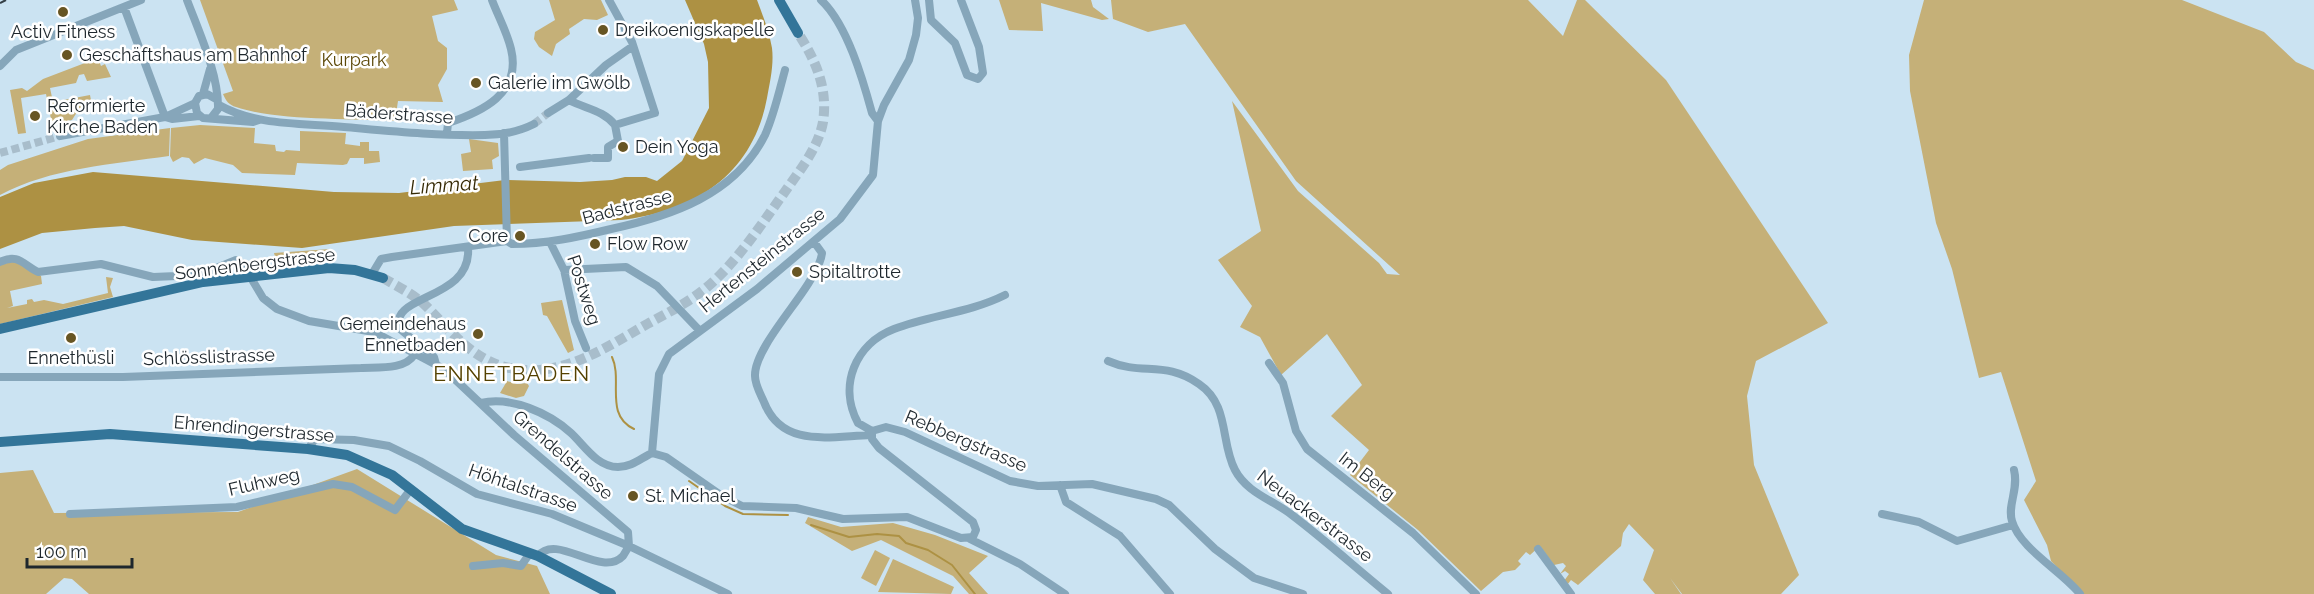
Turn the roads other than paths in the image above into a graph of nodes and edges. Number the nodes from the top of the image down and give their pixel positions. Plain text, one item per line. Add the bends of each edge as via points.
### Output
1 (141, 0) edge
2 (187, 0) edge
3 (492, 0) edge
4 (609, 0) edge
5 (779, 0) edge
6 (821, 0) edge
7 (915, 0) edge
8 (928, 0) edge
9 (961, 0) edge
10 (124, 7) junction
11 (797, 30) tunnel mouth
12 (633, 46) junction
13 (0, 66) edge
14 (210, 69) junction
15 (785, 70) dead end
16 (203, 94) junction
17 (569, 100) junction
18 (218, 102) junction
19 (195, 103) junction
20 (548, 113) tunnel mouth
21 (199, 116) junction
22 (165, 117) junction
23 (211, 117) junction
24 (260, 119) junction
25 (878, 121) junction
26 (534, 124) tunnel mouth
27 (615, 125) junction
28 (504, 133) junction
29 (447, 134) junction
30 (60, 136) tunnel mouth
31 (520, 167) dead end
32 (507, 241) junction
33 (550, 242) junction
34 (814, 242) junction
35 (468, 248) junction
36 (0, 262) edge
37 (564, 270) junction
38 (372, 274) junction
39 (249, 278) junction
40 (383, 278) tunnel mouth
41 (1005, 295) dead end
42 (0, 329) edge
43 (700, 331) junction
44 (586, 348) dead end
45 (414, 355) junction
46 (1108, 361) dead end
47 (1269, 363) dead end
48 (436, 364) junction
49 (0, 377) edge
50 (481, 403) junction
51 (872, 433) junction
52 (0, 442) edge
53 (308, 449) junction
54 (652, 453) junction
55 (2014, 470) dead end
56 (1060, 485) junction
57 (411, 489) junction
58 (70, 514) dead end
59 (1882, 514) dead end
60 (2013, 525) junction
61 (970, 539) junction
62 (629, 546) junction
63 (1538, 549) dead end
64 (534, 555) junction
65 (473, 566) dead end
66 (611, 594) edge
67 (728, 594) edge
68 (1065, 594) edge
69 (1170, 594) edge
70 (1303, 594) edge
71 (1388, 594) edge
72 (1476, 594) edge
73 (1570, 594) edge
74 (2080, 594) edge

1 - 10 street
2 - 14 street
3 - 29 street via 511,50 503,93 481,111 448,123
4 - 12 street
5 - 11 main road
6 - 25 street via 841,28
7 - 25 street, Hertensteinstrasse via 918,23 913,50
8 - 9 street via 934,24 955,42 967,75 978,79 983,64
10 - 13 street via 16,50
10 - 22 street
12 - 17 street via 596,73
12 - 27 street via 655,113
14 - 16 street
14 - 18 street
15 - 33 street, Badstrasse via 764,136 746,161 716,190 663,218
16 - 18 street via 210,94
16 - 19 street
17 - 20 street
17 - 27 street via 588,110 603,112
18 - 23 street via 217,112
18 - 24 street, Bäderstrasse
19 - 21 street
19 - 22 street
21 - 22 street
21 - 23 street
22 - 30 street
23 - 24 street, Bäderstrasse via 253,122
24 - 29 street, Bäderstrasse
25 - 34 street, Hertensteinstrasse via 873,176 848,211
26 - 28 street, Bäderstrasse
27 - 31 street via 618,141 608,147 608,158
28 - 29 street, Bäderstrasse
28 - 32 street
32 - 33 street, Badstrasse
32 - 35 street
33 - 37 street, Postweg
34 - 43 street, Hertensteinstrasse
34 - 51 street, Rebbergstrasse via 821,251 820,262 801,298 766,346 755,377 769,415 785,431 800,436
35 - 38 street via 381,259
35 - 48 street, Grendelstrasse via 468,262 456,282 410,307 398,320 400,329 434,357
36 - 39 street via 16,258 44,272 101,264 153,277 209,271 236,260 242,263
37 - 43 street, Hertensteinstrasse via 626,267 657,286
37 - 44 street, Postweg via 575,321
38 - 39 main road, Sonnenbergstrasse via 329,268
38 - 40 main road, Sonnenbergstrasse
39 - 42 main road, Sonnenbergstrasse via 203,282
39 - 45 street via 263,298 277,309 309,321 374,332
41 - 51 street via 957,314 896,328 866,349 852,371 849,403 860,426
43 - 54 street via 676,348 663,364
45 - 48 street
45 - 49 street, Schlösslistrasse via 399,365 361,368 123,377
46 - 71 street, Neuackerstrasse via 1126,369 1163,368 1188,376 1207,389 1221,412 1234,469 1246,486 1292,514
47 - 72 street, Im Berg via 1283,383 1296,431 1307,449 1413,533
48 - 50 street, Grendelstrasse
50 - 54 street via 504,402 549,417 606,465 625,466
50 - 62 street, Grendelstrasse via 628,532
51 - 56 street, Rebbergstrasse via 886,427 905,432 1010,481
51 - 61 street via 879,448 974,522 976,530
52 - 53 main road, Ehrendingerstrasse via 110,434
53 - 57 main road, Ehrendingerstrasse via 367,462
53 - 62 street, Höhtalstrasse via 315,439 380,443 405,452 477,494 552,514
54 - 61 street via 666,457 742,506 791,507 843,519 907,517
55 - 60 street
56 - 69 street via 1066,502 1120,536
56 - 70 street, Rebbergstrasse via 1102,486 1160,500 1254,578
57 - 58 street, Fluhweg via 394,510 352,486 333,484 237,507
57 - 64 main road, Ehrendingerstrasse via 462,530
59 - 60 street via 1919,522 1957,541
60 - 74 street via 2027,544
61 - 68 street via 1020,564
62 - 64 street via 620,559 611,562 552,548
62 - 67 street, Höhtalstrasse
63 - 73 street
64 - 65 street via 521,566
64 - 66 main road, Ehrendingerstrasse

